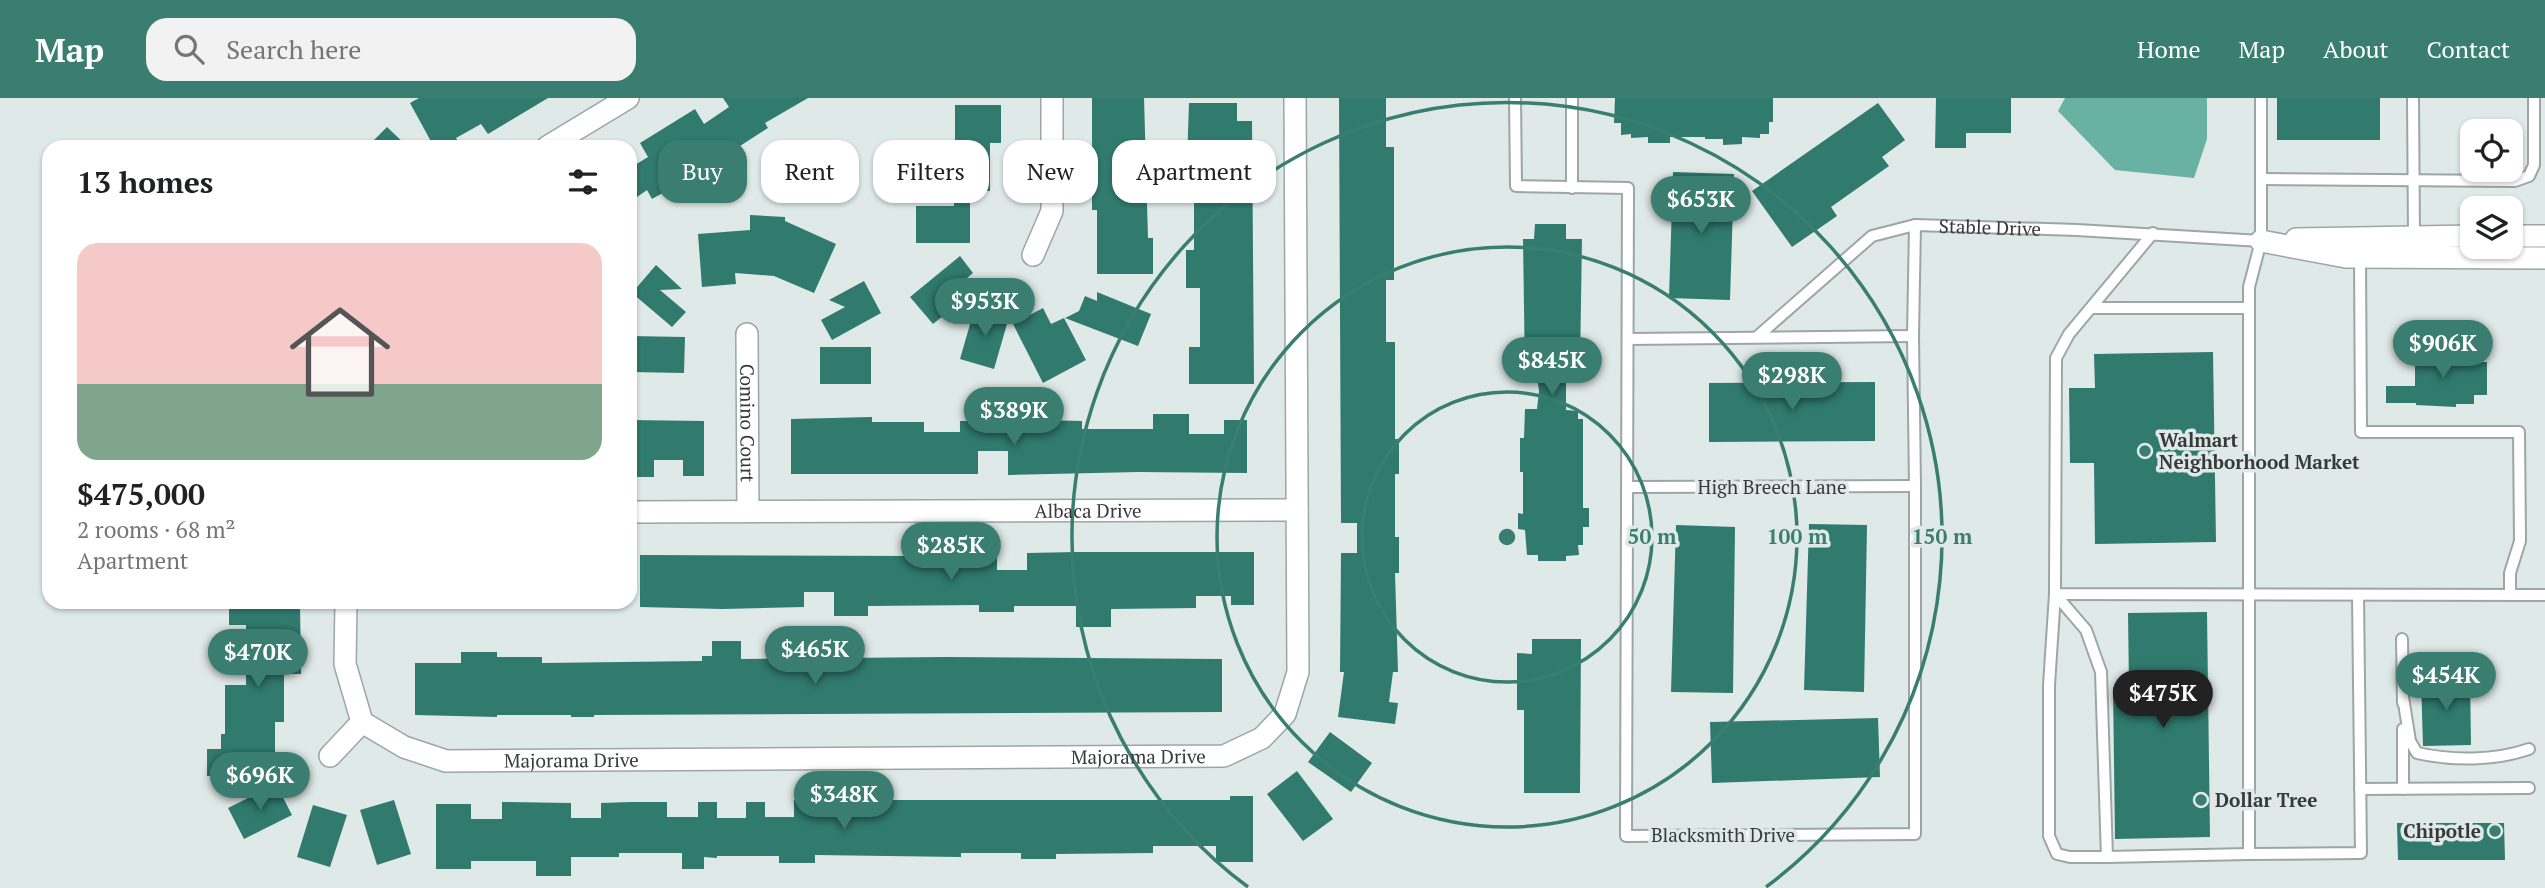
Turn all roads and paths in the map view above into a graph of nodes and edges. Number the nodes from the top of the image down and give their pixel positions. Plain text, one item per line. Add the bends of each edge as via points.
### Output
1 (628, 98) edge
2 (1052, 98) edge
3 (1295, 98) edge
4 (1516, 98) edge
5 (1572, 98) edge
6 (2260, 98) edge
7 (2413, 98) edge
8 (2534, 98) edge
9 (559, 140) edge
10 (2261, 179) junction
11 (2413, 180) junction
12 (1572, 188) junction
13 (1915, 225) junction
14 (2153, 233) junction
15 (2460, 236) edge
16 (2523, 236) edge
17 (2545, 236) edge
18 (2414, 237) junction
19 (2261, 241) junction
20 (1033, 256) dead end
21 (2360, 257) junction
22 (2545, 258) edge
23 (2092, 308) junction
24 (2249, 308) junction
25 (747, 334) dead end
26 (1758, 336) junction
27 (1913, 336) junction
28 (1628, 339) junction
29 (1915, 486) junction
30 (1628, 487) junction
31 (1297, 510) junction
32 (748, 511) junction
33 (637, 512) edge
34 (2055, 594) junction
35 (2358, 595) junction
36 (2510, 595) junction
37 (2545, 595) edge
38 (2249, 596) junction
39 (346, 609) edge
40 (2402, 639) dead end
41 (2403, 697) junction
42 (362, 722) junction
43 (2529, 749) dead end
44 (330, 756) dead end
45 (2529, 788) dead end
46 (2360, 789) junction
47 (2403, 789) junction
48 (2249, 854) junction
49 (2107, 857) junction

1 - 9 street
2 - 20 street via 1052,211
3 - 31 street, Majorama Drive
4 - 12 lane, Blacksmith Drive via 1516,186
5 - 12 lane
6 - 10 lane
7 - 11 lane
8 - 11 lane via 2534,164 2529,176 2515,181
10 - 11 lane
10 - 19 lane
11 - 18 lane
12 - 28 lane, Blacksmith Drive via 1628,188
13 - 14 lane, Stable Drive
13 - 26 lane, Stable Drive via 1872,236
13 - 27 lane, Blacksmith Drive
14 - 19 lane, Stable Drive
14 - 23 lane
15 - 18 street, Stable Drive
16 - 17 street
18 - 19 street, Stable Drive
19 - 21 street, Stable Drive
19 - 24 lane via 2249,287
21 - 22 street, Stable Drive
21 - 36 lane via 2361,432 2519,432 2520,541 2510,573
23 - 24 lane
23 - 34 lane via 2056,358
24 - 38 lane
25 - 32 street, Comino Court
26 - 27 lane
26 - 28 lane
27 - 29 lane, Blacksmith Drive
28 - 30 lane, Blacksmith Drive
29 - 30 lane, High Breech Lane
29 - 30 lane, Blacksmith Drive via 1915,834 1640,836 1626,836
31 - 32 street, Albaca Drive
31 - 42 street, Majorama Drive via 1298,672 1285,714 1262,738 1224,756 446,761 404,747
32 - 33 street, Albaca Drive
34 - 38 lane
34 - 49 lane via 2086,630 2101,672
34 - 49 lane via 2049,685 2049,836 2057,854
35 - 36 lane
35 - 38 lane
35 - 46 lane
36 - 37 lane
38 - 48 lane
39 - 42 street via 345,664
40 - 41 lane
41 - 43 lane via 2410,741 2417,752 2440,758 2507,757
41 - 47 lane
42 - 44 street
45 - 47 lane
46 - 47 lane
46 - 48 lane via 2361,853
48 - 49 lane

